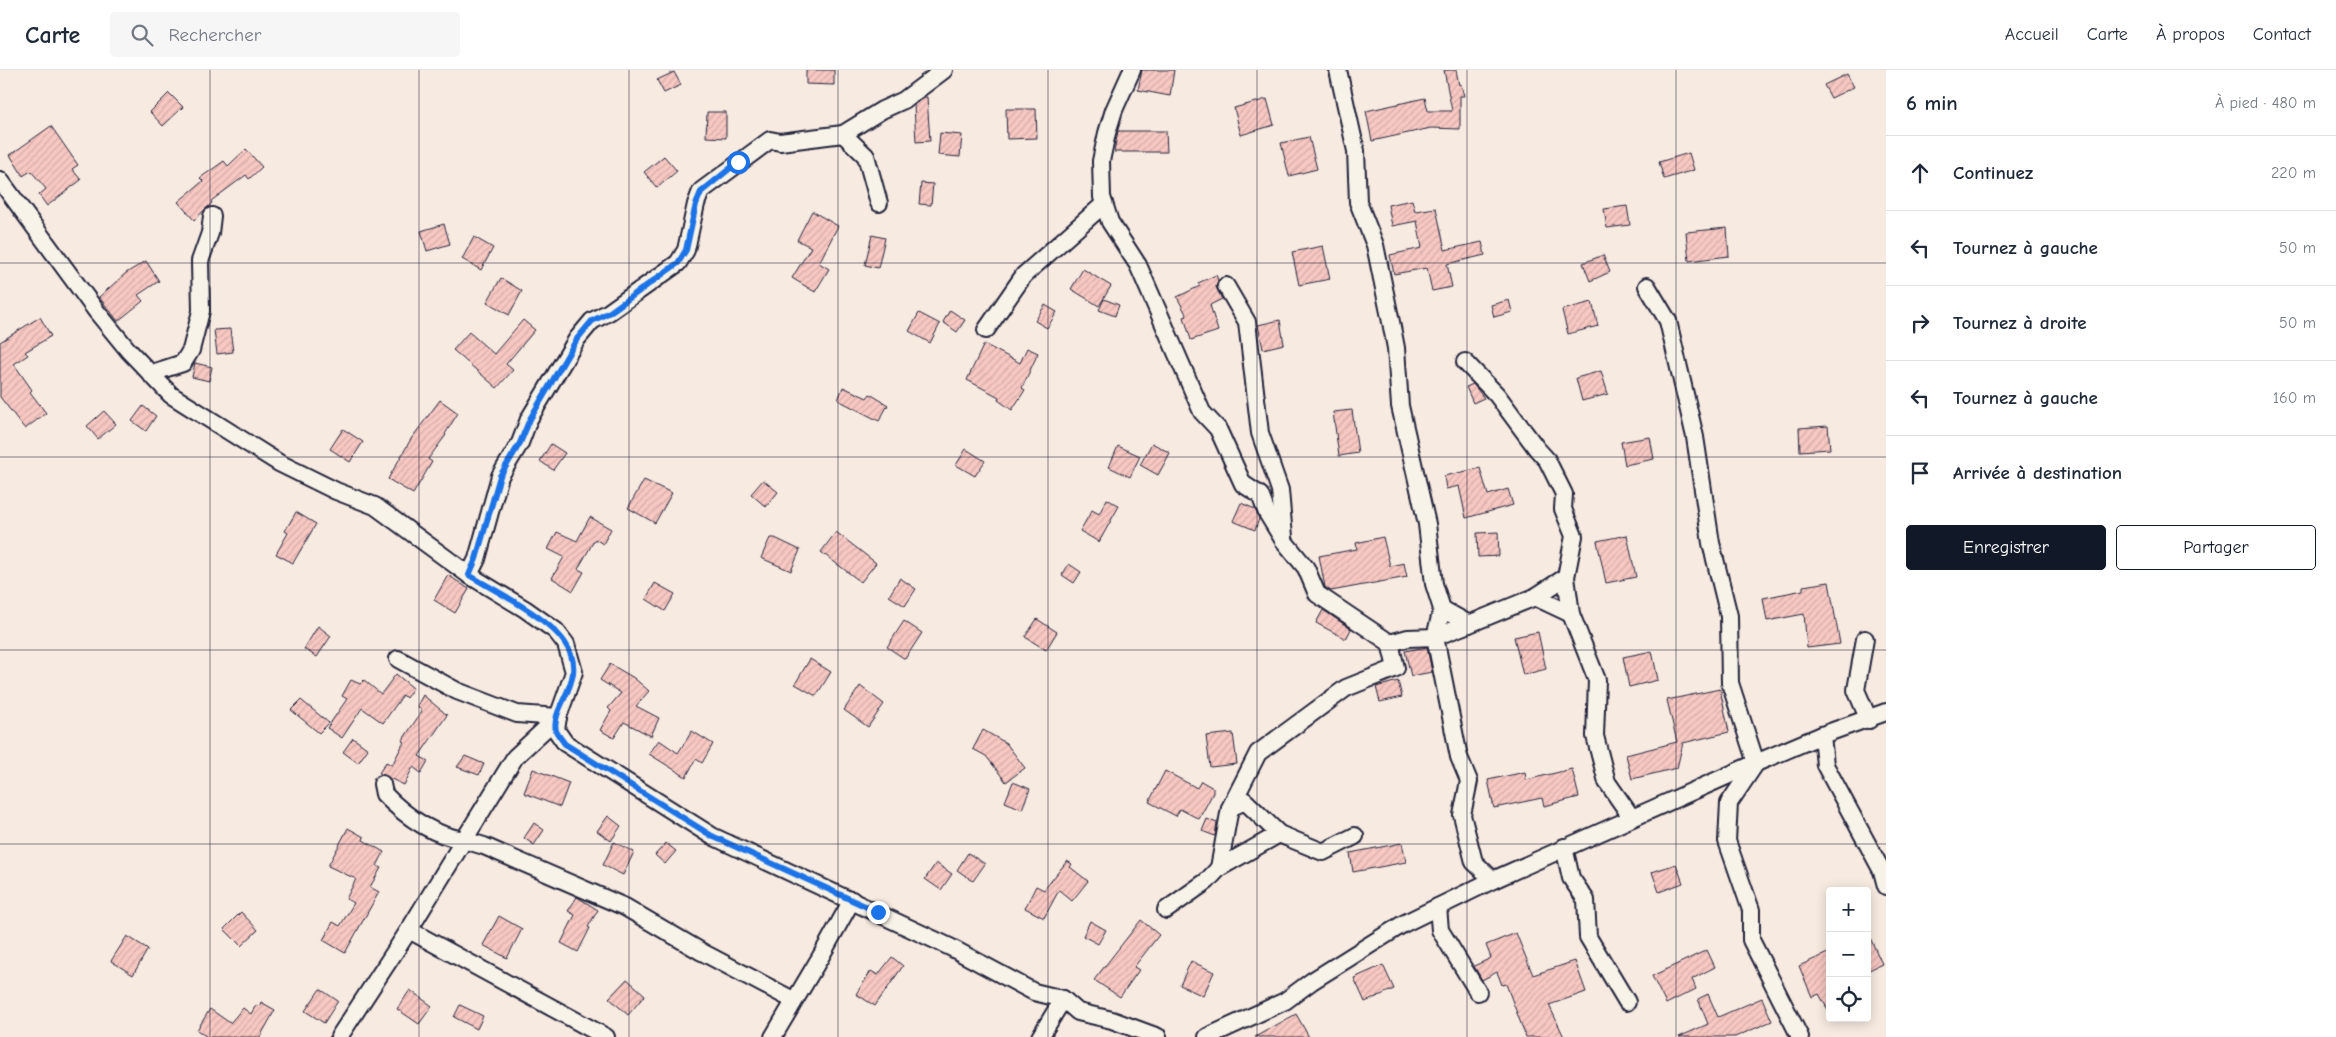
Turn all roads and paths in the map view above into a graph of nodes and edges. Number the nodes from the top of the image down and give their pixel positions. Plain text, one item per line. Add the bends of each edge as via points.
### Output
1 (944, 70) edge
2 (1132, 70) edge
3 (1338, 70) edge
4 (843, 134) junction
5 (0, 180) edge
6 (879, 203) dead end
7 (1104, 204) junction
8 (212, 216) dead end
9 (1226, 286) dead end
10 (1647, 286) dead end
11 (986, 330) dead end
12 (1465, 362) dead end
13 (152, 376) junction
14 (1284, 541) junction
15 (469, 575) junction
16 (1566, 576) junction
17 (1535, 597) junction
18 (1442, 609) junction
19 (1571, 614) junction
20 (1469, 624) junction
21 (1434, 637) junction
22 (1865, 639) dead end
23 (1390, 643) junction
24 (398, 658) dead end
25 (1886, 712) edge
26 (558, 718) junction
27 (1869, 720) junction
28 (1822, 735) junction
29 (1756, 763) junction
30 (1242, 782) junction
31 (382, 784) dead end
32 (1246, 801) junction
33 (1230, 808) junction
34 (1632, 818) junction
35 (1279, 834) junction
36 (1355, 836) dead end
37 (464, 840) junction
38 (1564, 847) junction
39 (1219, 868) junction
40 (1493, 880) junction
41 (1886, 886) edge
42 (852, 900) junction
43 (1438, 907) junction
44 (1166, 910) dead end
45 (409, 930) junction
46 (1478, 992) dead end
47 (1063, 999) junction
48 (793, 1000) junction
49 (1627, 1002) dead end
50 (339, 1037) edge
51 (606, 1037) edge
52 (773, 1037) edge
53 (1040, 1037) edge
54 (1158, 1037) edge
55 (1207, 1037) edge
56 (1800, 1037) edge

1 - 4 street via 904,100
2 - 7 street via 1107,133 1102,160
3 - 18 street via 1356,151 1358,202 1374,245 1391,322 1400,406 1427,524 1434,584
4 - 6 street via 866,156
4 - 15 street via 780,142 770,140 701,192 686,250 678,263 610,312 592,321 577,339 533,412 520,443 500,476
5 - 13 street via 97,312
7 - 11 street via 1024,275
7 - 14 street via 1110,222 1138,265 1202,412 1218,429 1243,484 1260,495
8 - 13 street via 200,261 201,311 191,350 183,363
9 - 14 street via 1247,322 1260,433 1280,490
10 - 29 street via 1668,320 1695,437 1711,543 1729,616 1730,683
12 - 16 street via 1497,395 1547,460 1564,494 1563,509 1574,536
13 - 15 street via 187,406 280,463 375,506
14 - 23 street via 1306,568 1318,594
15 - 26 street via 556,631 566,644 574,672
16 - 17 street
16 - 19 street
17 - 19 street
17 - 20 street
18 - 20 street
18 - 21 street
19 - 34 street via 1597,680 1595,736 1607,782
20 - 21 street
21 - 23 street via 1408,638
21 - 40 street via 1459,757 1469,781 1462,815 1468,842 1474,862
22 - 27 street via 1856,690
23 - 30 street via 1396,668 1346,688 1258,753
24 - 26 street via 457,691 517,714
25 - 27 street
26 - 37 street via 515,757
26 - 42 street via 556,730 565,744 636,789 712,836
27 - 28 street
28 - 29 street
28 - 41 street via 1825,765 1882,871
29 - 34 street
29 - 56 street via 1729,803 1727,841 1751,910 1751,940
30 - 32 street
30 - 33 street
31 - 37 street via 384,794 412,818 447,838
32 - 33 street
32 - 35 street
33 - 39 street
34 - 38 street
35 - 36 street via 1323,852
35 - 39 street
37 - 45 street
37 - 48 street via 625,906 702,952
38 - 40 street
38 - 49 street via 1571,878 1586,900 1588,937
39 - 44 street via 1207,881
40 - 43 street
42 - 47 street via 1034,992
42 - 48 street
43 - 46 street via 1440,930
43 - 55 street via 1376,940 1285,1001
45 - 50 street
45 - 51 street
47 - 53 street
47 - 54 street via 1078,1012 1112,1020
48 - 52 street

